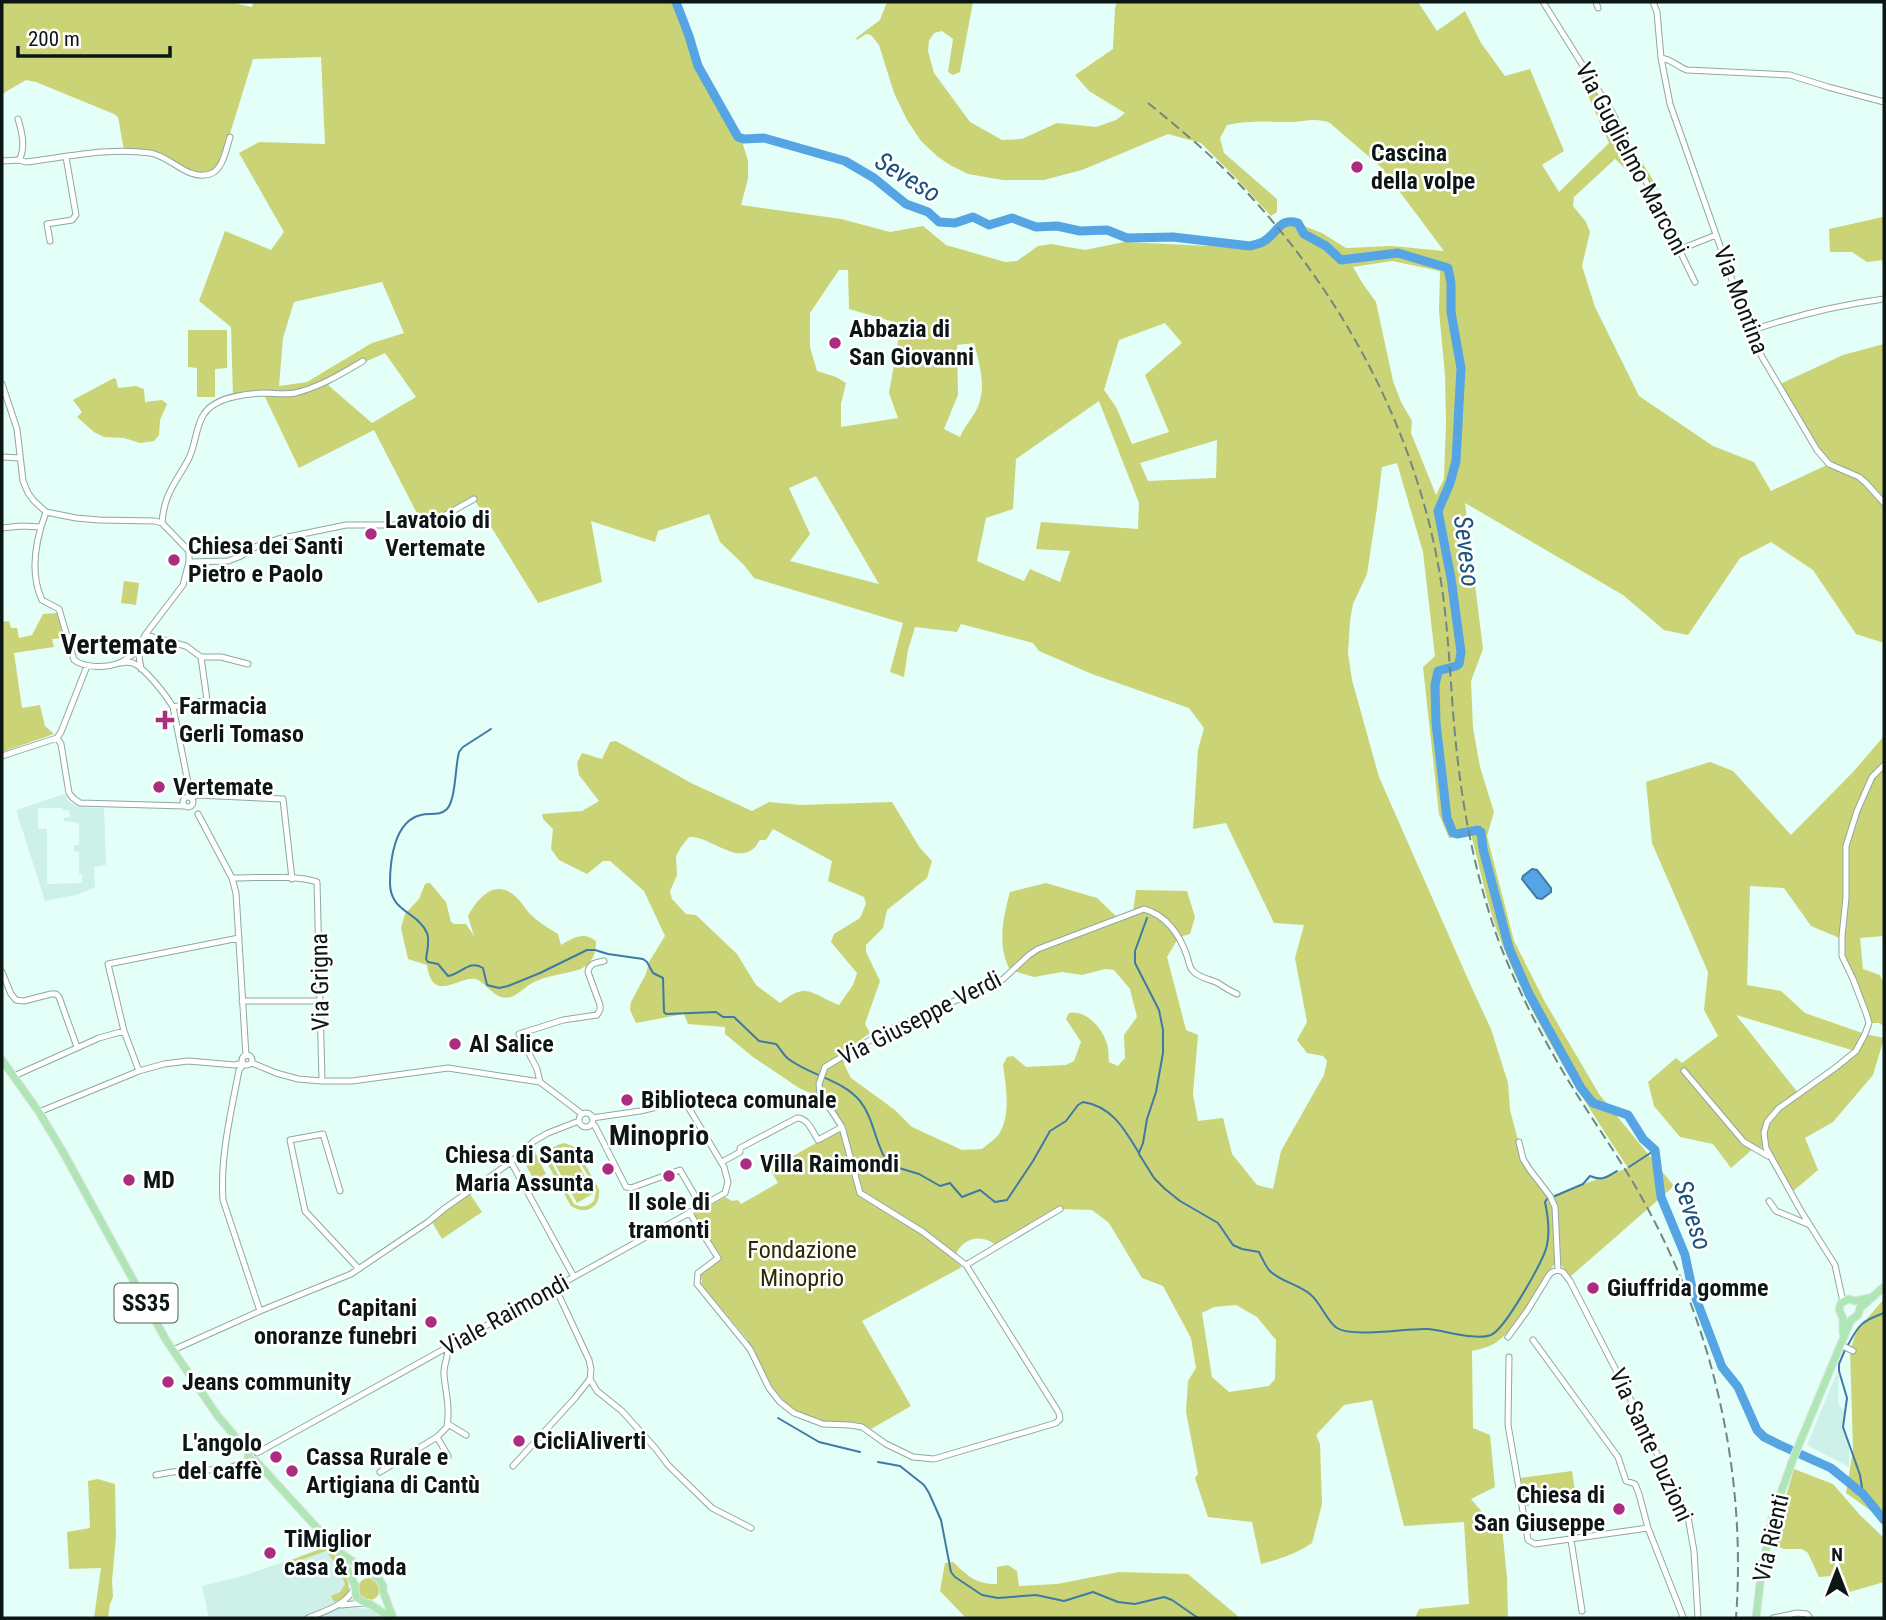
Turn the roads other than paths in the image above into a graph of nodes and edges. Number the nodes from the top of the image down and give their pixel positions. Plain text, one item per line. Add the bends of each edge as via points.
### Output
1 (1543, 2) edge
2 (1653, 2) edge
3 (1661, 58) junction
4 (1884, 102) edge
5 (18, 119) dead end
6 (230, 138) dead end
7 (66, 157) junction
8 (19, 160) junction
9 (2, 161) edge
10 (1716, 235) junction
11 (50, 241) dead end
12 (1681, 249) junction
13 (1695, 282) dead end
14 (1884, 299) edge
15 (1750, 331) junction
16 (363, 361) dead end
17 (2, 384) edge
18 (2, 457) edge
19 (20, 458) junction
20 (474, 499) dead end
21 (1884, 503) edge
22 (46, 512) junction
23 (162, 523) junction
24 (41, 527) junction
25 (2, 528) edge
26 (189, 562) junction
27 (145, 635) junction
28 (138, 649) junction
29 (201, 657) junction
30 (121, 663) junction
31 (248, 664) dead end
32 (88, 666) junction
33 (141, 669) junction
34 (173, 707) junction
35 (57, 737) junction
36 (2, 756) edge
37 (1884, 765) edge
38 (187, 802) junction
39 (232, 878) junction
40 (292, 878) junction
41 (239, 937) junction
42 (604, 961) dead end
43 (2, 972) edge
44 (1237, 994) dead end
45 (243, 1001) junction
46 (320, 1001) junction
47 (124, 1031) junction
48 (77, 1047) junction
49 (2, 1060) edge
50 (246, 1063) junction
51 (139, 1071) junction
52 (1684, 1071) dead end
53 (14, 1076) junction
54 (322, 1081) junction
55 (540, 1082) junction
56 (39, 1112) junction
57 (582, 1114) junction
58 (579, 1121) junction
59 (592, 1121) junction
60 (842, 1127) junction
61 (1519, 1142) dead end
62 (1771, 1157) junction
63 (511, 1162) junction
64 (722, 1163) junction
65 (340, 1191) dead end
66 (1769, 1202) dead end
67 (701, 1206) junction
68 (1060, 1209) dead end
69 (690, 1212) junction
70 (1810, 1225) junction
71 (966, 1265) junction
72 (359, 1269) junction
73 (1558, 1270) junction
74 (574, 1277) junction
75 (1884, 1286) edge
76 (555, 1287) junction
77 (1839, 1289) junction
78 (1843, 1301) junction
79 (1855, 1303) junction
80 (260, 1311) junction
81 (1847, 1319) junction
82 (1508, 1337) dead end
83 (1533, 1340) dead end
84 (447, 1346) junction
85 (173, 1350) junction
86 (1509, 1357) dead end
87 (590, 1379) junction
88 (447, 1423) junction
89 (466, 1435) dead end
90 (437, 1437) junction
91 (448, 1456) dead end
92 (253, 1457) junction
93 (513, 1466) dead end
94 (380, 1472) dead end
95 (156, 1475) dead end
96 (751, 1528) dead end
97 (1648, 1528) junction
98 (1572, 1540) junction
99 (339, 1552) junction
100 (371, 1575) junction
101 (354, 1587) junction
102 (383, 1591) junction
103 (367, 1604) junction
104 (338, 1605) junction
105 (1582, 1611) dead end
106 (1684, 1617) edge
107 (309, 1618) edge
108 (392, 1618) edge
109 (1676, 1618) edge
110 (1698, 1618) edge
111 (1756, 1618) edge
112 (1773, 1618) edge
113 (1810, 1618) edge

1 - 12 street, Via Guglielmo Marconi via 1612,112
2 - 3 street, Via Montina
3 - 4 street via 1687,69 1790,75
3 - 10 street, Via Montina via 1670,104
5 - 8 street via 22,134
6 - 7 street via 220,166 207,175 187,172 153,153 124,150
7 - 8 street
7 - 11 street via 76,215 72,220 47,224
8 - 9 street
10 - 12 street
10 - 15 street, Via Montina
12 - 13 street, Via Guglielmo Marconi
14 - 15 street via 1836,306
15 - 21 street, Via Montina via 1817,450 1829,464 1859,477
16 - 23 street via 321,385 293,394 233,397 211,407 202,415 190,457 163,505
17 - 19 street via 17,429
18 - 19 street
19 - 22 street via 28,493
20 - 26 street via 442,517 396,526 346,526 278,539 228,561
22 - 23 street
22 - 24 street
23 - 26 street via 189,551
24 - 25 street
24 - 32 street via 36,550 38,591 42,600 59,610 74,660
26 - 27 street via 183,585
27 - 28 street
27 - 29 street via 186,646
28 - 30 street
28 - 33 street
29 - 31 street
29 - 34 street via 207,700
30 - 32 street
30 - 33 street via 130,662
32 - 35 street
33 - 34 street
34 - 38 street via 188,781
35 - 36 street
35 - 38 street via 69,793 80,803
37 - 62 street via 1871,777 1846,846 1842,957 1869,1023 1856,1051 1767,1122 1764,1133
38 - 39 street
38 - 40 street via 197,795 283,799
39 - 40 street
39 - 41 street
40 - 46 street, Via Grigna via 317,882
41 - 45 street
41 - 47 street via 108,964
42 - 55 street via 593,963 588,972 600,1004 597,1015 519,1034
43 - 48 street via 16,1000 51,993 59,996
44 - 60 street, Via Giuseppe Verdi via 1195,975 1178,936 1153,911 1144,909 1038,949 1002,980 884,1032 825,1067 819,1084 822,1097
45 - 46 street
45 - 50 street via 246,1056 251,1057
46 - 54 street, Via Grigna
47 - 48 street
47 - 51 street
48 - 53 street
49 - 53 main road, SS35
50 - 51 street via 188,1062
50 - 54 street via 298,1079
50 - 80 street via 239,1070 222,1185
51 - 56 street
52 - 62 street via 1744,1142
53 - 56 main road, SS35
54 - 55 street via 448,1068
55 - 57 street
56 - 85 main road, SS35
57 - 58 street
57 - 59 street
58 - 59 street via 585,1127
58 - 63 street via 534,1141
59 - 64 street via 682,1101
59 - 67 street via 622,1183 631,1188 680,1170
60 - 64 street via 818,1140 806,1121 797,1118 740,1148
60 - 71 street, Via Giuseppe Verdi via 860,1193
61 - 73 street via 1523,1159 1555,1207
62 - 70 street
63 - 72 street
63 - 74 street
64 - 67 street, Viale Raimondi via 728,1182 724,1193
65 - 72 street via 323,1134 290,1140 305,1212
66 - 70 street via 1776,1211
67 - 69 street, Viale Raimondi
68 - 71 street
69 - 71 street via 718,1258 698,1273 697,1284 750,1349 780,1402 823,1424 862,1427 886,1444 923,1459 1018,1436 1060,1419
69 - 74 street, Viale Raimondi
70 - 77 street via 1835,1265
72 - 80 street
73 - 82 street via 1549,1275
73 - 110 street, Via Sante Duzioni via 1570,1281 1688,1517
74 - 76 street, Viale Raimondi
75 - 79 main road via 1872,1298
76 - 84 street, Viale Raimondi
76 - 87 street via 589,1360
77 - 78 street
77 - 79 street
78 - 79 main road
78 - 81 main road via 1839,1310
79 - 81 main road via 1858,1315
80 - 85 street
81 - 111 main road, Via Rienti via 1846,1346 1798,1447 1772,1518
83 - 97 street via 1618,1457 1626,1481 1635,1484
84 - 88 street
84 - 92 street, Viale Raimondi
85 - 92 main road, SS35 via 217,1415
86 - 98 street via 1508,1425 1528,1540 1535,1544
87 - 93 street
87 - 96 street via 712,1508
88 - 89 street
88 - 90 street
90 - 91 street
90 - 94 street
92 - 95 street, Viale Raimondi via 226,1469
92 - 99 main road, SS35
97 - 98 street
97 - 106 street
98 - 105 street
99 - 100 main road, SS35
99 - 101 main road, SS35
100 - 101 main road via 359,1578
100 - 102 main road, SS35 via 381,1582
101 - 103 main road, SS35 via 357,1598
101 - 104 street via 349,1598
102 - 103 main road via 379,1600
102 - 108 main road, SS35
103 - 104 street
103 - 108 main road, SS35
104 - 107 street
106 - 109 street
112 - 113 street via 1797,1613

